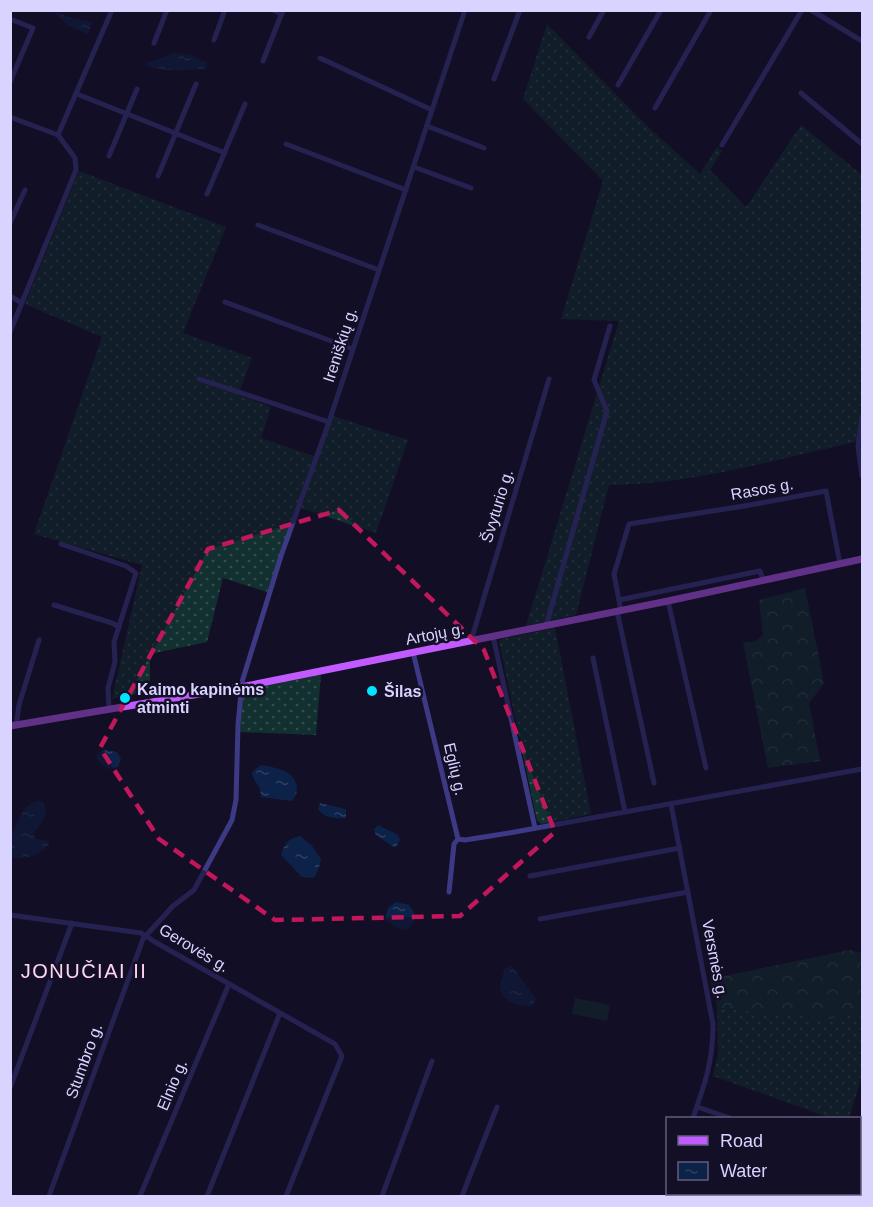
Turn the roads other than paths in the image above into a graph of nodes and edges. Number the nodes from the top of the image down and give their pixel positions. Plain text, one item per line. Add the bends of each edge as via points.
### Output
1 (112, 10) edge
2 (168, 10) edge
3 (225, 10) edge
4 (273, 10) edge
5 (465, 10) edge
6 (520, 10) edge
7 (604, 10) edge
8 (661, 10) edge
9 (711, 10) edge
10 (802, 10) edge
11 (811, 10) edge
12 (283, 12) edge
13 (10, 19) edge
14 (589, 37) dead end
15 (214, 40) dead end
16 (862, 40) edge
17 (154, 43) dead end
18 (320, 58) dead end
19 (263, 61) dead end
20 (494, 79) dead end
21 (10, 82) edge
22 (196, 84) dead end
23 (618, 85) dead end
24 (136, 89) dead end
25 (801, 93) dead end
26 (77, 94) junction
27 (245, 104) dead end
28 (656, 108) dead end
29 (432, 110) junction
30 (126, 113) junction
31 (10, 117) edge
32 (427, 126) junction
33 (176, 133) junction
34 (58, 135) junction
35 (286, 144) dead end
36 (862, 144) edge
37 (722, 145) dead end
38 (484, 148) dead end
39 (225, 153) junction
40 (109, 156) dead end
41 (414, 167) junction
42 (158, 176) dead end
43 (471, 188) dead end
44 (25, 190) dead end
45 (406, 190) junction
46 (207, 194) dead end
47 (10, 223) edge
48 (258, 225) dead end
49 (379, 270) junction
50 (10, 296) edge
51 (225, 302) dead end
52 (22, 303) junction
53 (610, 326) dead end
54 (10, 332) edge
55 (353, 349) junction
56 (199, 379) dead end
57 (549, 379) dead end
58 (862, 417) edge
59 (329, 422) junction
60 (862, 476) edge
61 (61, 544) dead end
62 (862, 559) edge
63 (840, 564) junction
64 (763, 580) junction
65 (619, 600) junction
66 (669, 601) junction
67 (54, 605) dead end
68 (619, 611) junction
69 (546, 626) junction
70 (119, 627) junction
71 (493, 636) junction
72 (39, 640) dead end
73 (471, 641) junction
74 (414, 652) junction
75 (593, 658) dead end
76 (241, 687) junction
77 (109, 709) junction
78 (13, 726) edge
79 (706, 768) dead end
80 (862, 769) edge
81 (654, 783) dead end
82 (671, 804) junction
83 (625, 812) junction
84 (535, 828) junction
85 (458, 839) junction
86 (680, 848) junction
87 (530, 876) dead end
88 (449, 892) dead end
89 (688, 892) junction
90 (10, 915) edge
91 (540, 919) dead end
92 (72, 923) junction
93 (147, 935) junction
94 (229, 984) junction
95 (280, 1013) junction
96 (432, 1060) dead end
97 (10, 1088) edge
98 (497, 1107) dead end
99 (697, 1107) junction
100 (694, 1117) edge
101 (724, 1117) edge
102 (49, 1197) edge
103 (140, 1197) edge
104 (207, 1197) edge
105 (286, 1197) edge
106 (382, 1197) edge
107 (462, 1197) edge

1 - 26 street
2 - 17 street
3 - 15 street
4 - 12 street
5 - 29 street, Ireniškių g.
6 - 20 street
7 - 14 street
8 - 23 street
9 - 28 street
10 - 37 street
11 - 16 street
12 - 19 street
13 - 21 street via 33,28
18 - 29 street
22 - 33 street
24 - 30 street
25 - 36 street
26 - 30 street
26 - 34 street
27 - 39 street
29 - 32 street, Ireniškių g.
30 - 33 street
30 - 40 street
31 - 34 street
32 - 38 street
32 - 41 street, Ireniškių g.
33 - 39 street
33 - 42 street
34 - 52 street via 75,158 76,170
35 - 45 street
39 - 46 street
41 - 43 street
41 - 45 street, Ireniškių g.
44 - 47 street
45 - 49 street, Ireniškių g.
48 - 49 street
49 - 55 street, Ireniškių g.
50 - 52 street
51 - 55 street
52 - 54 street
53 - 69 street via 594,380 607,411
55 - 59 street, Ireniškių g.
56 - 59 street
57 - 73 street, Švyturio g.
58 - 60 street via 858,446
59 - 76 street, Ireniškių g. via 281,556
61 - 70 street via 136,573
62 - 63 main road, Artojų g.
63 - 64 main road, Artojų g.
63 - 65 street, Rasos g. via 826,491 629,524 614,574
64 - 65 street via 760,571
64 - 66 main road, Artojų g.
65 - 68 street
66 - 68 main road, Artojų g.
66 - 79 street
67 - 70 street
68 - 69 main road, Artojų g.
68 - 81 street
69 - 71 main road, Artojų g.
70 - 77 street via 108,688
71 - 73 main road, Artojų g.
71 - 84 street
72 - 78 street
73 - 74 main road, Artojų g.
74 - 76 main road, Artojų g.
74 - 85 street, Eglių g.
75 - 83 street
76 - 77 main road, Artojų g.
76 - 93 street, Gerovės g. via 232,820 194,890
77 - 78 main road, Artojų g.
80 - 82 street
82 - 83 street
82 - 86 street, Versmės g.
83 - 84 street
84 - 85 street
85 - 88 street, Eglių g. via 454,844
86 - 87 street
86 - 89 street, Versmės g.
89 - 91 street
89 - 99 street, Versmės g. via 712,1023 711,1063
90 - 92 street
92 - 93 street
92 - 97 street
93 - 94 street, Gerovės g.
93 - 102 street, Stumbro g.
94 - 95 street, Gerovės g.
94 - 103 street, Elnio g.
95 - 104 street
95 - 105 street, Gerovės g. via 335,1044 342,1056
96 - 106 street
98 - 107 street
99 - 100 street, Versmės g.
99 - 101 street

